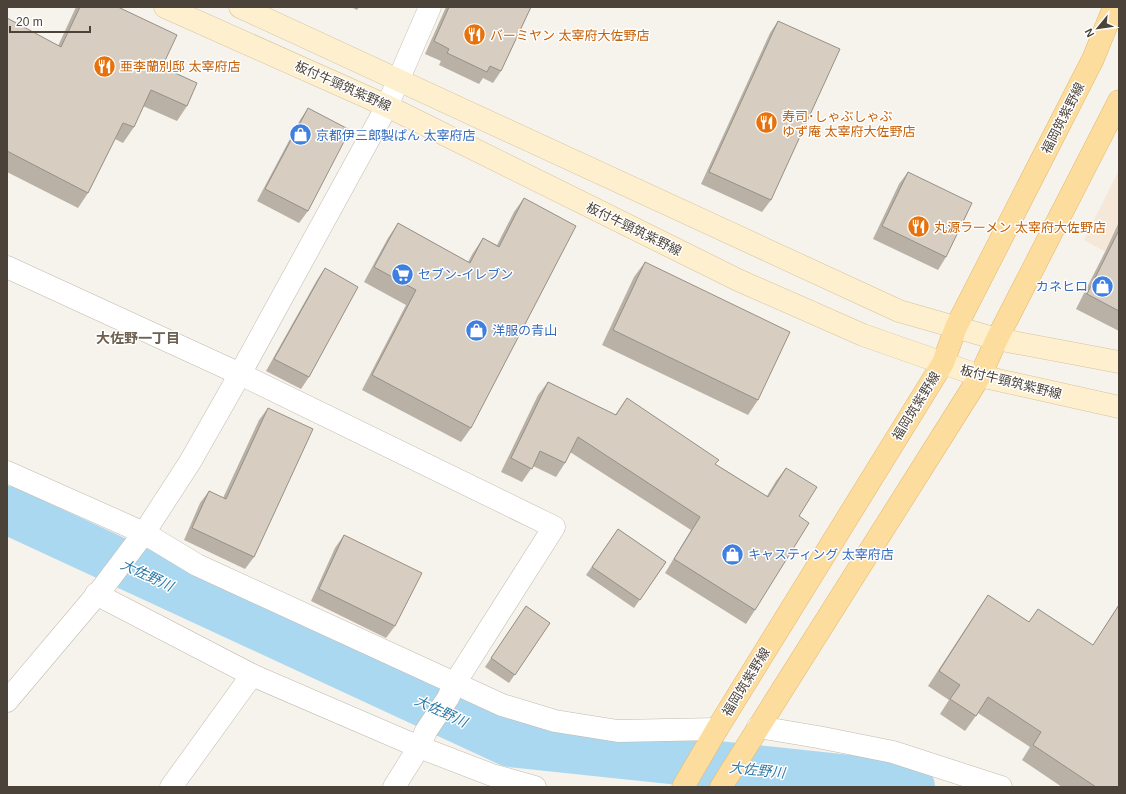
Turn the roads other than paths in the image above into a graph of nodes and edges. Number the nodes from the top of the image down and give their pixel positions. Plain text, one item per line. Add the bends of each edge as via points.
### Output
1 (165, 7) edge
2 (240, 7) edge
3 (430, 7) edge
4 (1114, 7) edge
5 (398, 81) junction
6 (1119, 101) edge
7 (387, 106) junction
8 (7, 266) edge
9 (956, 327) junction
10 (997, 339) junction
11 (1119, 362) edge
12 (943, 363) junction
13 (240, 374) junction
14 (980, 376) junction
15 (1119, 407) edge
16 (7, 472) edge
17 (139, 539) junction
18 (100, 590) junction
19 (252, 674) junction
20 (452, 691) junction
21 (7, 701) edge
22 (758, 727) junction
23 (717, 728) junction
24 (423, 739) junction
25 (171, 787) edge
26 (394, 787) edge
27 (535, 787) edge
28 (683, 787) edge
29 (721, 787) edge
30 (1001, 787) edge

1 - 7 main road, 板付牛頸筑紫野線
2 - 5 main road, 板付牛頸筑紫野線
3 - 5 street
4 - 9 main road, 福岡筑紫野線 via 1093,59
5 - 7 street
5 - 9 main road, 板付牛頸筑紫野線 via 899,311
6 - 10 main road
7 - 12 main road, 板付牛頸筑紫野線 via 738,280 863,335
7 - 13 street
8 - 13 street
9 - 10 main road, 板付牛頸筑紫野線
9 - 12 main road, 福岡筑紫野線
10 - 11 main road, 板付牛頸筑紫野線
10 - 14 main road
12 - 14 main road, 板付牛頸筑紫野線
12 - 23 main road, 福岡筑紫野線
13 - 17 street via 190,462
13 - 20 street via 554,527
14 - 15 main road, 板付牛頸筑紫野線
14 - 22 main road
16 - 17 street
17 - 18 street
17 - 20 street via 198,565
18 - 19 street
18 - 21 street
19 - 24 street
19 - 25 street
20 - 23 street via 556,721 618,731
20 - 24 street
22 - 29 main road
22 - 30 street via 893,752
23 - 28 main road, 福岡筑紫野線
24 - 26 street
24 - 27 street via 492,774

